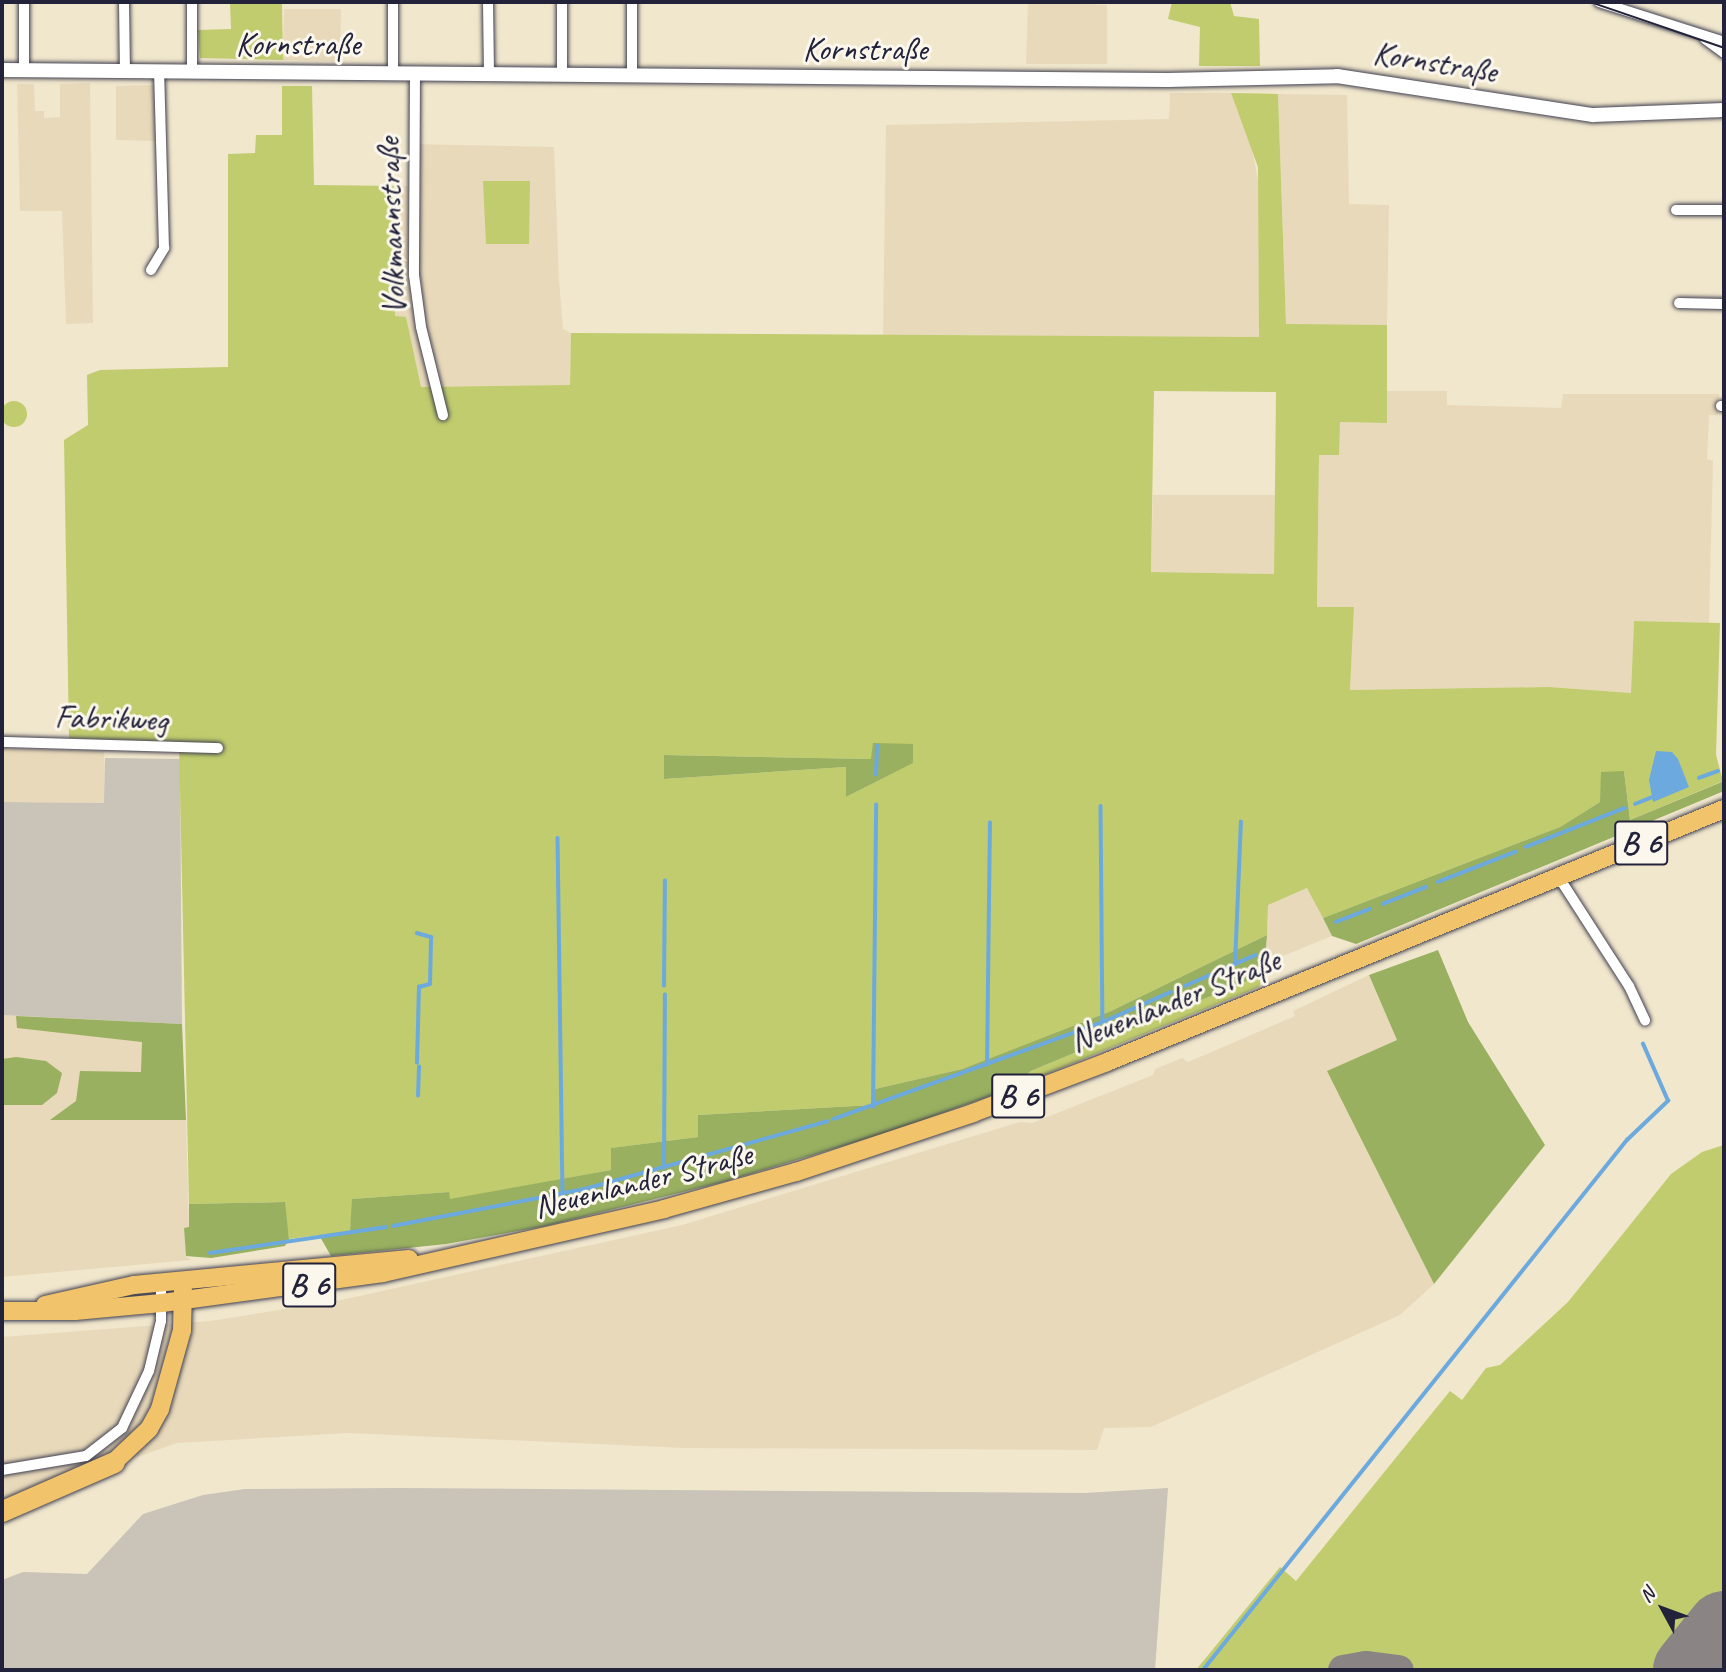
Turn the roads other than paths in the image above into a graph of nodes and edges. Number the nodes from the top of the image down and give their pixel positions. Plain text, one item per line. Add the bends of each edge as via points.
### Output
1 (24, 2) edge
2 (124, 2) edge
3 (192, 2) edge
4 (393, 2) edge
5 (488, 2) edge
6 (562, 2) edge
7 (632, 2) edge
8 (1599, 2) edge
9 (1700, 36) junction
10 (1724, 42) edge
11 (1724, 53) edge
12 (2, 70) edge
13 (24, 71) junction
14 (125, 71) junction
15 (159, 72) junction
16 (192, 72) junction
17 (393, 74) junction
18 (415, 74) junction
19 (489, 74) junction
20 (562, 75) junction
21 (632, 76) junction
22 (1724, 110) edge
23 (1676, 210) dead end
24 (1724, 210) edge
25 (151, 270) dead end
26 (1679, 303) dead end
27 (1724, 304) edge
28 (443, 415) dead end
29 (2, 742) edge
30 (218, 748) dead end
31 (1724, 809) edge
32 (1558, 876) junction
33 (1645, 1021) dead end
34 (183, 1292) junction
35 (162, 1294) junction
36 (2, 1311) edge
37 (114, 1462) joint
38 (2, 1470) edge
39 (2, 1511) edge

1 - 13 street
2 - 14 street
3 - 16 street
4 - 17 street
5 - 19 street
6 - 20 street
7 - 21 street
8 - 9 street
9 - 10 street
9 - 11 street
12 - 13 street, Kornstraße
13 - 14 street, Kornstraße
14 - 15 street, Kornstraße
15 - 16 street, Kornstraße
15 - 25 street via 164,248
16 - 17 street, Kornstraße
17 - 18 street, Kornstraße
18 - 19 street, Kornstraße
18 - 28 street, Volkmannstraße via 414,275 421,327
19 - 20 street, Kornstraße
20 - 21 street, Kornstraße
21 - 22 street, Kornstraße via 1167,80 1337,76 1593,115
23 - 24 street
26 - 27 street
29 - 30 street, Fabrikweg
31 - 32 main road, Neuenlander Straße / B 6
32 - 33 street via 1629,986
32 - 34 main road, Neuenlander Straße / B 6 via 1107,1062 890,1142 664,1209 383,1273
34 - 35 main road, Neuenlander Straße
34 - 37 main road via 182,1330 160,1409 149,1429
35 - 36 main road, Neuenlander Straße via 75,1311
35 - 38 street via 149,1371 130,1417 100,1449 66,1462
37 - 39 highway

